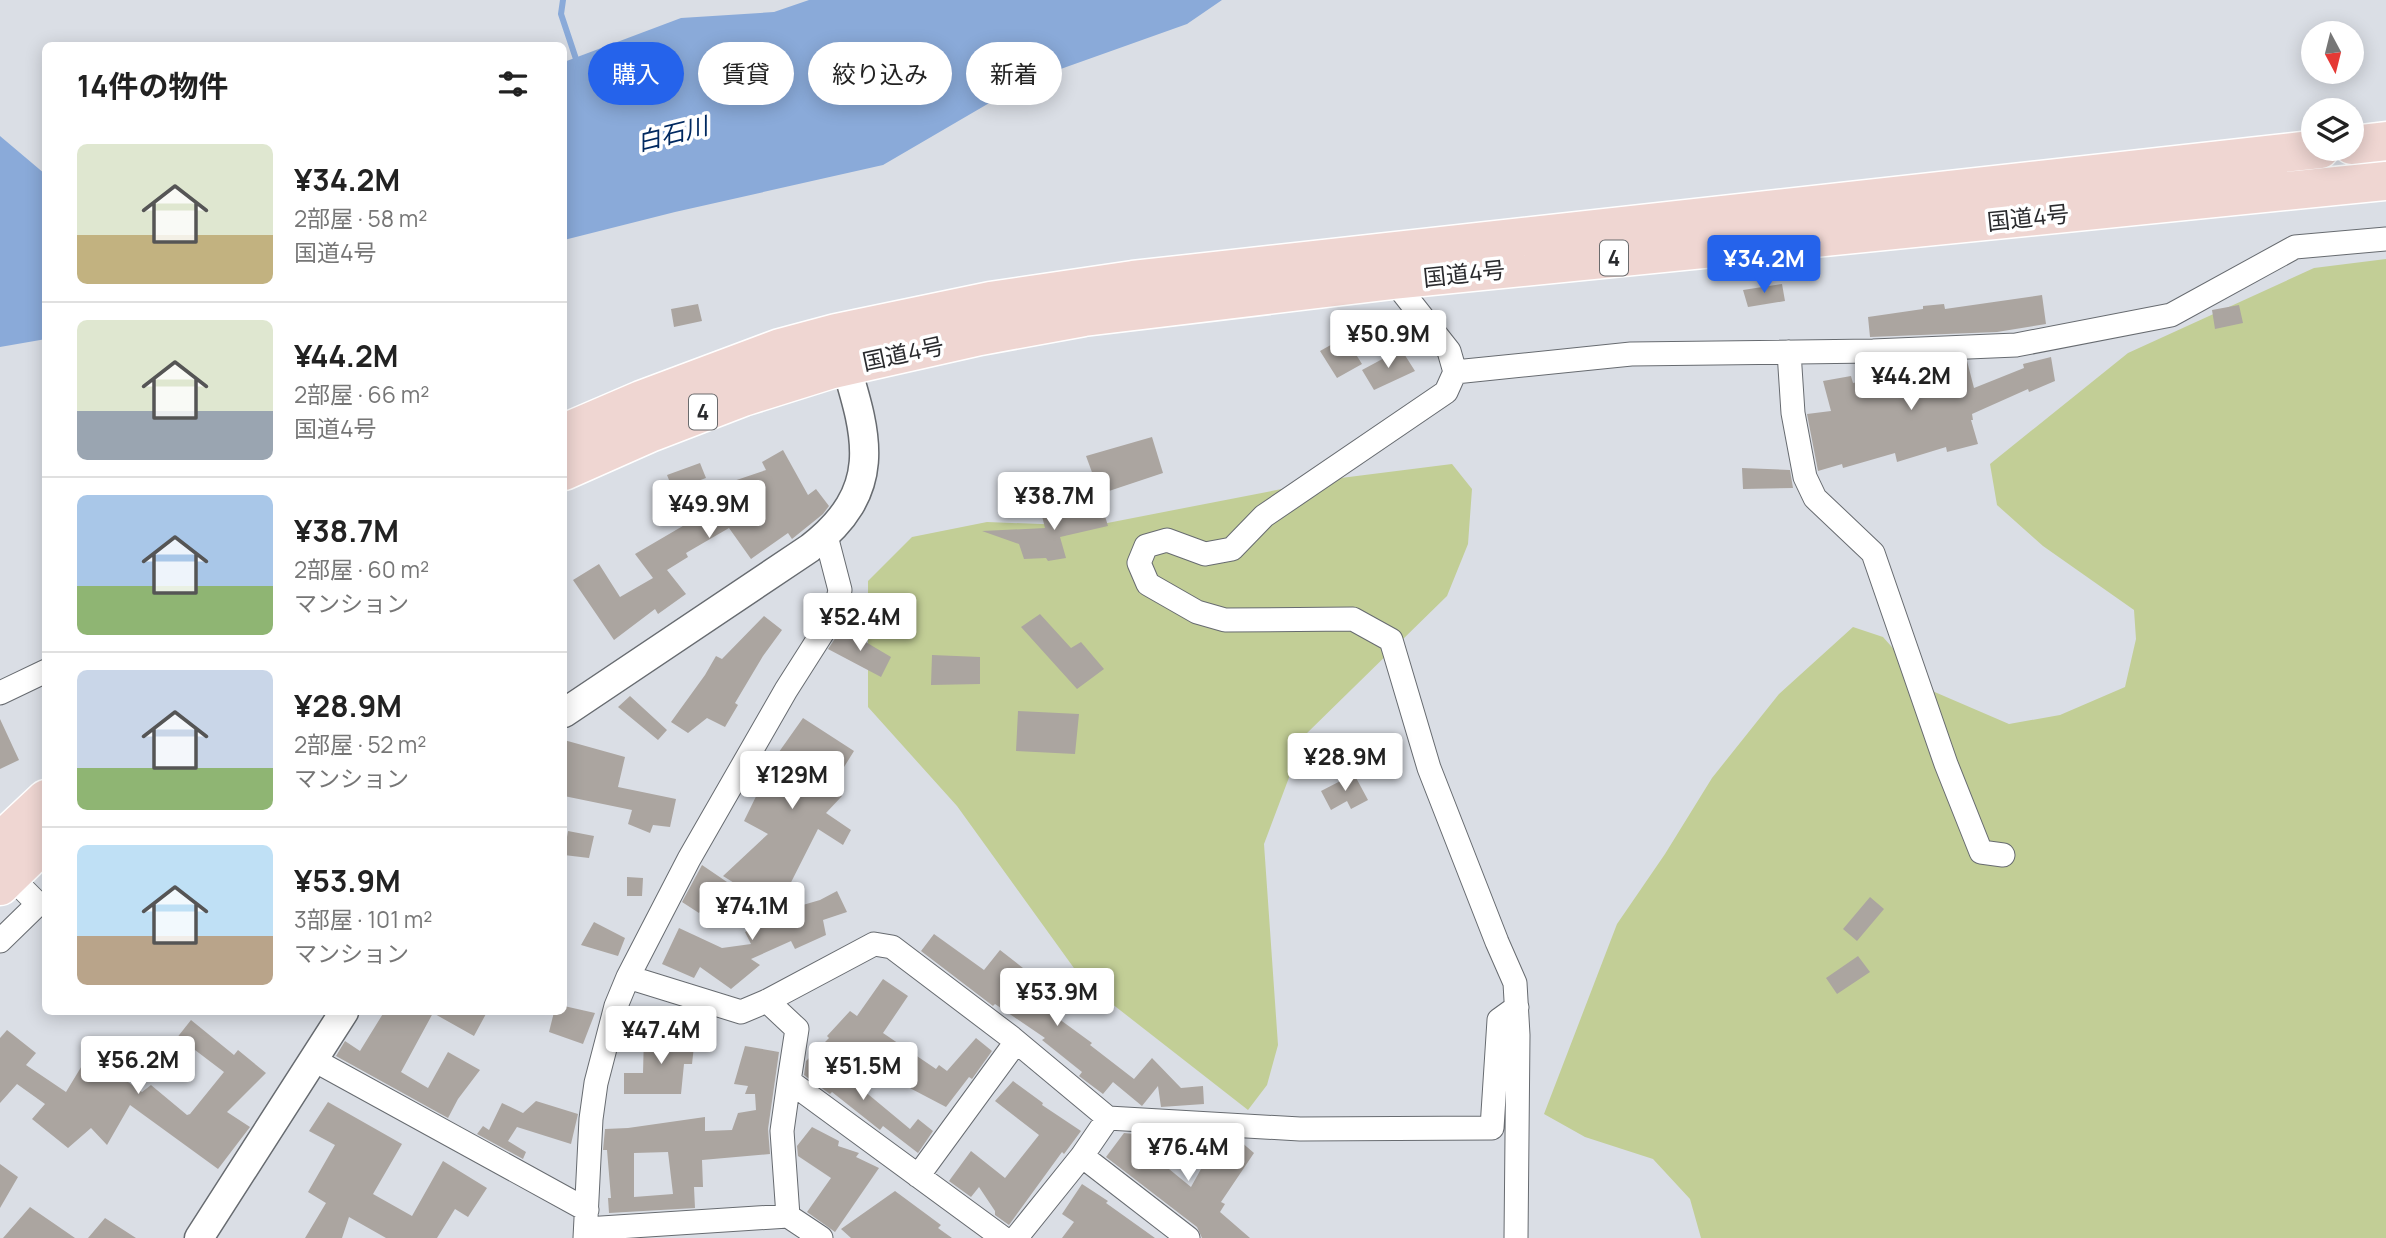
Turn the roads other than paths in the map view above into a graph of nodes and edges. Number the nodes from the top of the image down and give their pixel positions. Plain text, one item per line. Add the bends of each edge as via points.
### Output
1 (2386, 141) edge
2 (2364, 144) edge
3 (2301, 151) edge
4 (2386, 181) edge
5 (2386, 239) edge
6 (1393, 280) junction
7 (841, 349) junction
8 (1788, 352) junction
9 (1455, 372) junction
10 (567, 432) edge
11 (567, 470) edge
12 (826, 536) junction
13 (42, 673) edge
14 (0, 692) edge
15 (567, 711) edge
16 (42, 805) edge
17 (42, 844) edge
18 (2003, 855) dead end
19 (3, 868) edge
20 (41, 900) edge
21 (0, 941) edge
22 (628, 977) junction
23 (767, 1001) junction
24 (1517, 1007) junction
25 (342, 1015) edge
26 (1016, 1042) junction
27 (314, 1060) junction
28 (789, 1081) junction
29 (1108, 1118) junction
30 (1082, 1156) junction
31 (918, 1176) junction
32 (788, 1216) junction
33 (586, 1226) edge
34 (732, 1229) edge
35 (199, 1238) edge
36 (821, 1238) edge
37 (1003, 1238) edge
38 (1016, 1238) edge
39 (1188, 1238) edge
40 (1516, 1238) edge

1 - 2 highway
3 - 7 highway, 国道4号 / 4 via 1133,280 990,301
4 - 6 highway, 国道4号 / 4
5 - 8 street via 2295,247 2171,315 2114,327 2016,345
6 - 7 highway, 国道4号 / 4 via 1084,317 980,336
6 - 9 street via 1449,351
7 - 10 highway, 国道4号 / 4 via 780,348
7 - 11 highway, 国道4号 / 4 via 730,402
7 - 12 street via 863,427 865,467 853,501
8 - 9 street via 1631,354
8 - 18 street via 1805,477 1815,498 1874,553 1981,852
9 - 24 street via 1446,392 1264,516 1232,549 1205,554 1167,540 1146,546 1139,564 1147,584 1197,612 1225,620 1353,619 1391,640 1429,768 1515,983
12 - 15 street
12 - 22 street via 840,590 835,613 689,859
13 - 14 street
16 - 19 highway
17 - 19 highway
19 - 20 street
20 - 21 street
22 - 23 street via 741,1012
22 - 33 street via 596,1083
23 - 26 street via 874,944 892,947
23 - 28 street via 797,1029
24 - 29 street via 1499,1020 1492,1128 1300,1129
24 - 40 street
25 - 27 street
26 - 29 street
26 - 31 street
27 - 33 street
27 - 35 street
28 - 31 street
28 - 32 street via 782,1131
29 - 30 street
30 - 38 street
30 - 39 street
31 - 37 street
32 - 34 street
32 - 36 street
33 - 34 street

